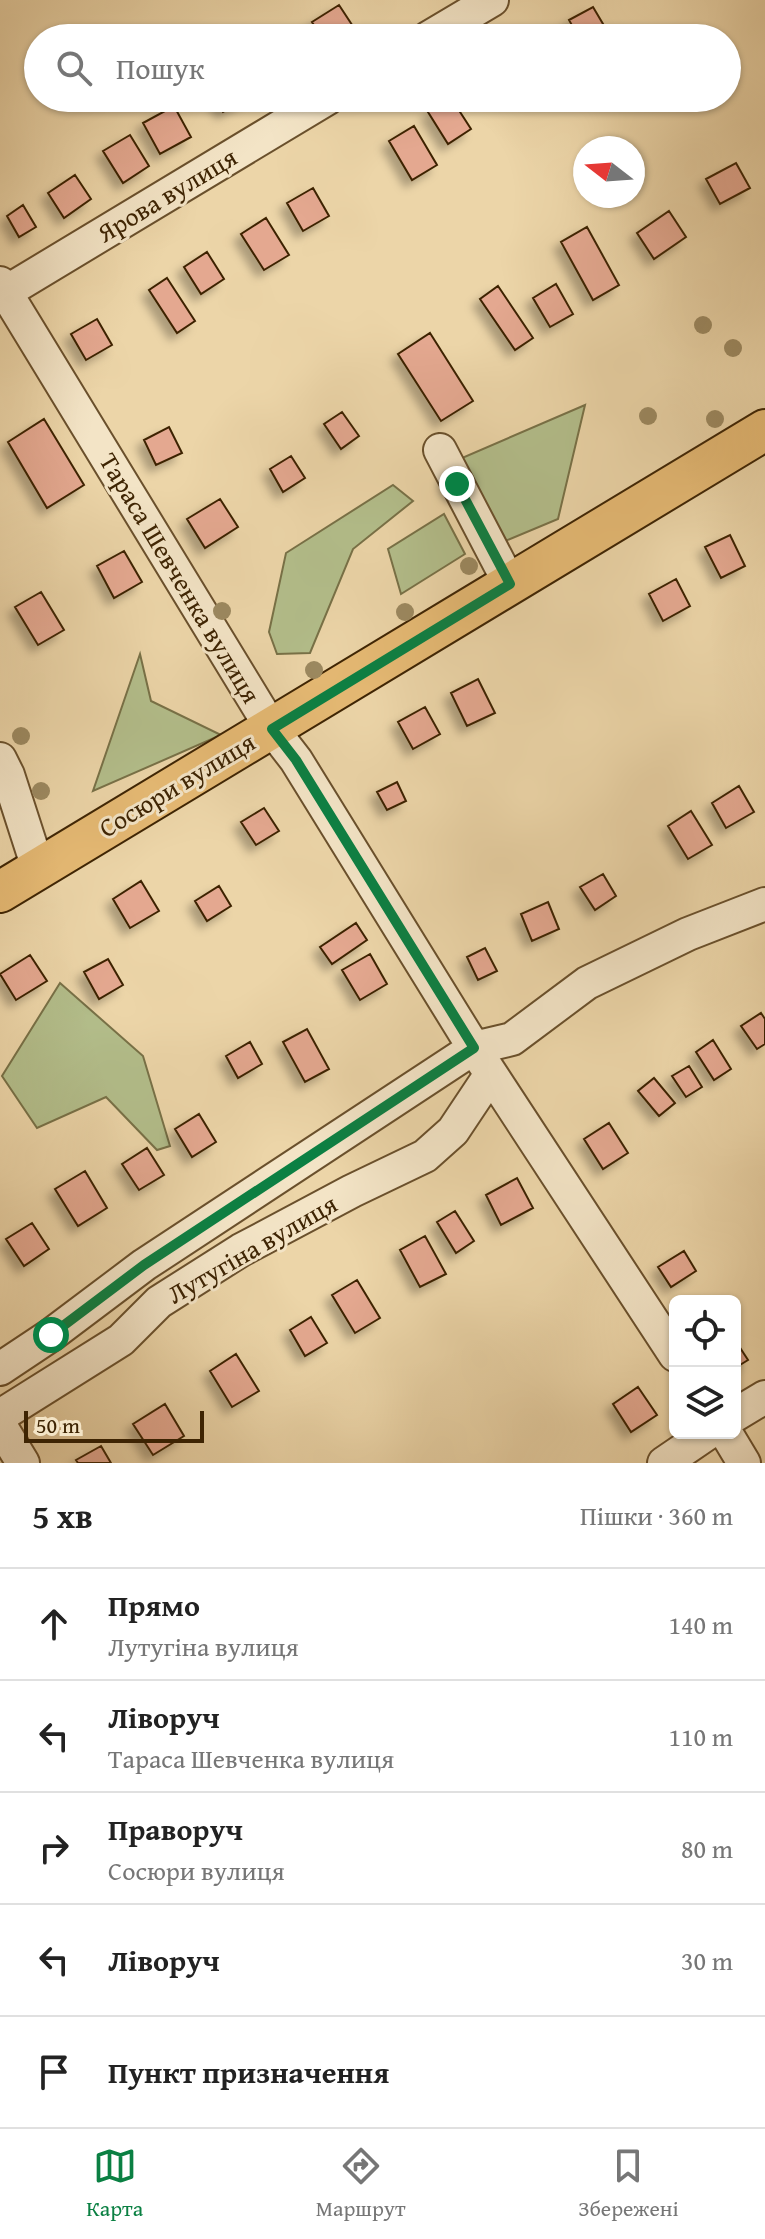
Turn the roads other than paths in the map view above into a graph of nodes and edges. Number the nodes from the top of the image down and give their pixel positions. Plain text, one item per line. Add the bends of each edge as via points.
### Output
1 (492, 0) edge
2 (452, 24) edge
3 (304, 112) edge
4 (3, 287) edge
5 (764, 431) edge
6 (440, 450) dead end
7 (510, 584) junction
8 (272, 729) junction
9 (0, 759) edge
10 (38, 868) junction
11 (0, 892) edge
12 (765, 904) edge
13 (483, 1061) junction
14 (669, 1346) edge
15 (0, 1369) edge
16 (765, 1397) edge
17 (741, 1411) edge
18 (0, 1416) edge
19 (0, 1425) edge
20 (699, 1439) edge
21 (730, 1439) edge
22 (23, 1463) edge
23 (664, 1463) edge
24 (744, 1463) edge

1 - 2 street
3 - 4 street, Ярова вулиця
4 - 8 street, Тараса Шевченка вулиця
5 - 7 main road, Сосюри вулиця
6 - 7 street
7 - 8 main road, Сосюри вулиця
8 - 10 main road, Сосюри вулиця
8 - 13 street, Тараса Шевченка вулиця
9 - 10 street
10 - 11 main road, Сосюри вулиця
12 - 13 street, Лутугіна вулиця via 587,983
13 - 14 street, Тараса Шевченка вулиця
13 - 15 street, Лутугіна вулиця via 144,1265
13 - 18 street, Лутугіна вулиця via 453,1131 425,1156 241,1250 159,1302 121,1340
16 - 17 street
19 - 22 street
20 - 23 street
21 - 24 street

